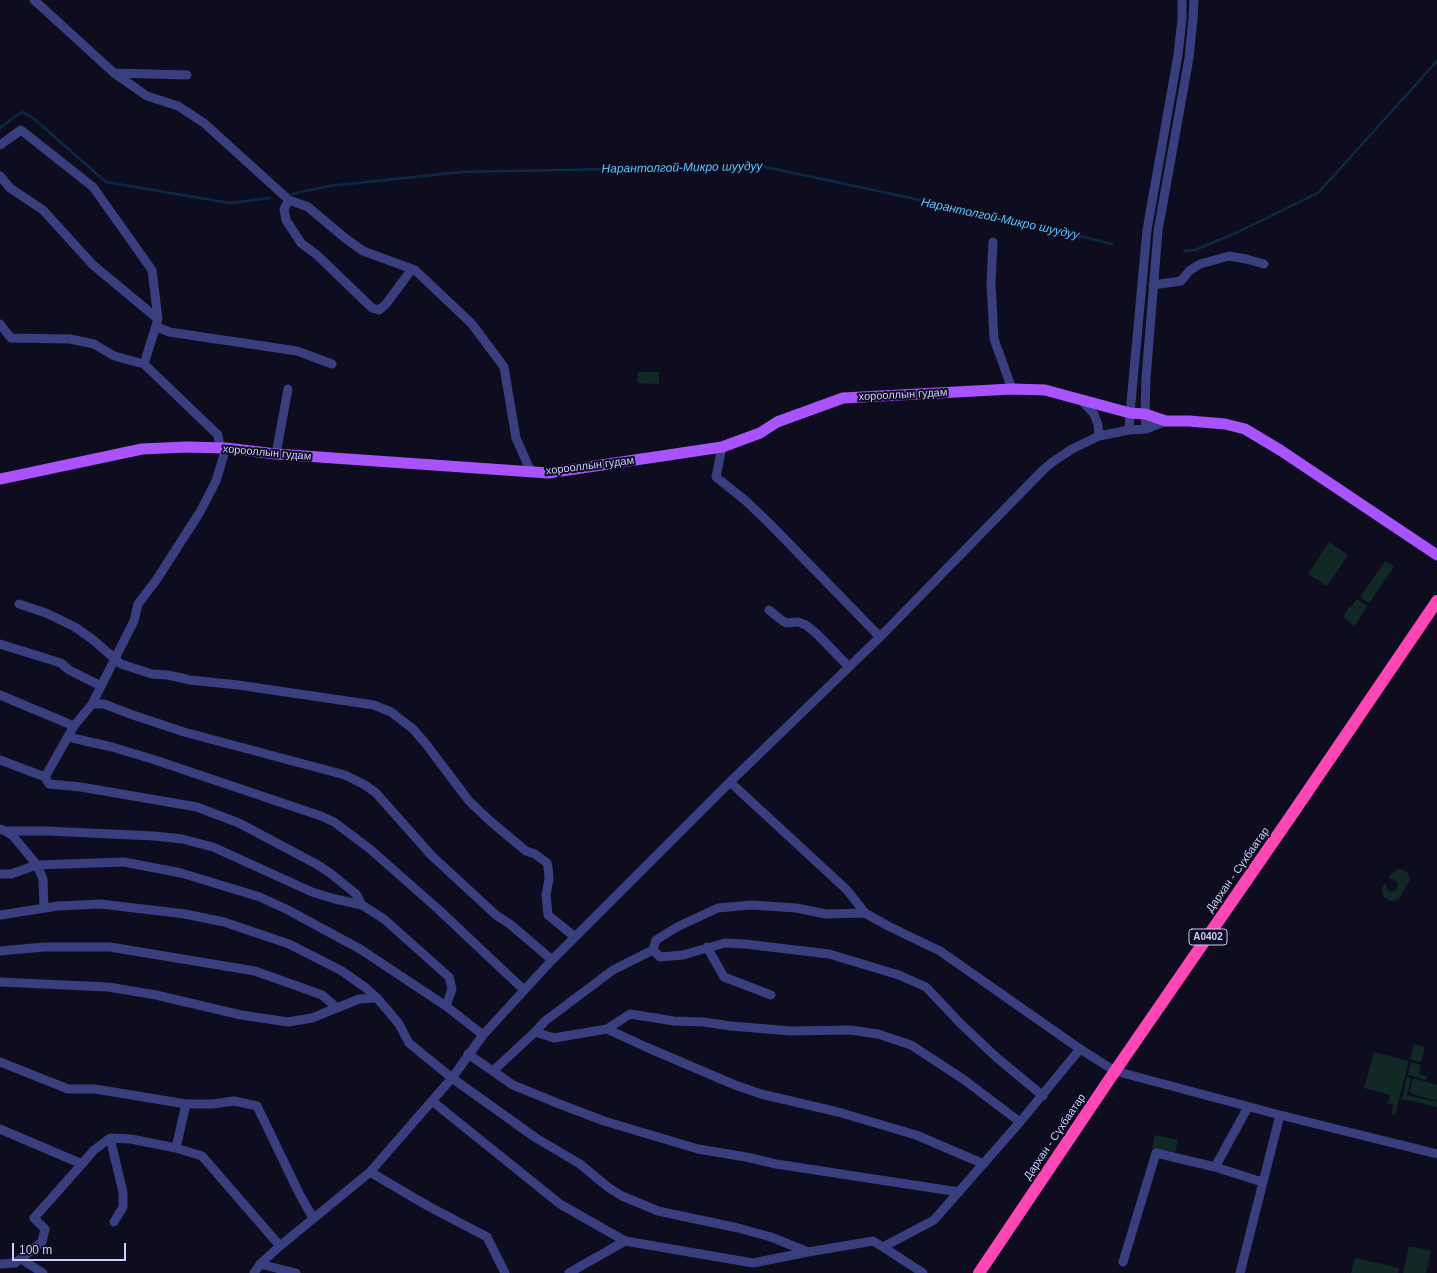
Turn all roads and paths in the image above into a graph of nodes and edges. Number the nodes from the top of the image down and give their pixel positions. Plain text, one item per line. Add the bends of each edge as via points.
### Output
1 (34, 0) edge
2 (1182, 0) edge
3 (1194, 0) edge
4 (114, 73) junction
5 (187, 75) dead end
6 (0, 145) edge
7 (0, 176) edge
8 (289, 200) junction
9 (993, 242) dead end
10 (1264, 264) dead end
11 (412, 269) junction
12 (1153, 285) junction
13 (157, 323) junction
14 (0, 324) edge
15 (144, 364) junction
16 (332, 364) dead end
17 (288, 389) dead end
18 (1012, 389) junction
19 (1079, 398) junction
20 (1130, 413) junction
21 (1145, 414) junction
22 (1166, 421) junction
23 (1146, 429) junction
24 (1129, 430) junction
25 (1099, 436) junction
26 (722, 447) junction
27 (223, 448) junction
28 (276, 454) junction
29 (531, 472) junction
30 (0, 479) edge
31 (1437, 555) edge
32 (1437, 601) edge
33 (19, 604) dead end
34 (769, 610) dead end
35 (880, 637) junction
36 (0, 644) edge
37 (115, 660) junction
38 (849, 667) junction
39 (101, 686) junction
40 (0, 695) edge
41 (92, 704) junction
42 (74, 726) junction
43 (68, 737) junction
44 (0, 760) edge
45 (45, 777) junction
46 (730, 782) junction
47 (3, 830) edge
48 (37, 865) junction
49 (0, 874) edge
50 (362, 905) junction
51 (44, 908) junction
52 (864, 913) junction
53 (0, 915) edge
54 (575, 937) junction
55 (707, 947) junction
56 (653, 950) junction
57 (0, 951) edge
58 (552, 960) junction
59 (0, 982) edge
60 (524, 990) junction
61 (771, 995) dead end
62 (377, 998) junction
63 (446, 1006) junction
64 (337, 1008) junction
65 (607, 1028) junction
66 (536, 1032) junction
67 (483, 1034) junction
68 (1080, 1049) junction
69 (468, 1054) junction
70 (0, 1062) edge
71 (1115, 1071) junction
72 (493, 1072) junction
73 (452, 1078) junction
74 (1042, 1096) junction
75 (432, 1101) junction
76 (186, 1104) junction
77 (1248, 1107) junction
78 (1280, 1115) junction
79 (1020, 1122) junction
80 (0, 1129) edge
81 (110, 1138) junction
82 (176, 1148) junction
83 (1437, 1154) edge
84 (82, 1164) junction
85 (984, 1164) junction
86 (1215, 1167) junction
87 (370, 1172) junction
88 (1262, 1182) junction
89 (959, 1192) junction
90 (313, 1218) junction
91 (114, 1222) dead end
92 (625, 1242) junction
93 (280, 1246) junction
94 (883, 1247) junction
95 (808, 1252) junction
96 (20, 1259) junction
97 (1123, 1262) dead end
98 (0, 1264) edge
99 (260, 1264) junction
100 (42, 1273) edge
101 (254, 1273) edge
102 (296, 1273) edge
103 (505, 1273) edge
104 (569, 1273) edge
105 (923, 1273) edge
106 (979, 1273) edge
107 (1240, 1273) edge

1 - 4 street
2 - 20 street via 1178,55 1147,230
3 - 12 street via 1189,58 1158,231
4 - 5 street
4 - 8 street via 148,96 178,106 204,123
6 - 13 street via 21,130 93,188 152,270
7 - 13 street via 10,188 43,210 93,265
8 - 11 street via 308,207 363,250
8 - 11 street via 284,209 286,220 302,243 372,308 379,310 386,304
9 - 18 street via 991,283 994,339
10 - 12 street via 1228,256 1200,264 1181,280
11 - 29 street via 472,324 504,367 516,438
12 - 21 street
13 - 15 street
13 - 16 street via 169,332 297,351
14 - 15 street via 11,338 70,339 94,344 114,356
15 - 27 street via 218,435
17 - 28 street
18 - 19 main road, хорооллын гудам via 1044,390
18 - 26 main road, хорооллын гудам via 843,398 777,422 760,433
19 - 20 main road, хорооллын гудам
19 - 25 street via 1094,414
20 - 21 main road, хорооллын гудам
20 - 24 street
21 - 22 main road, хорооллын гудам
21 - 23 street
22 - 23 street
22 - 31 main road, хорооллын гудам via 1225,424 1245,429
23 - 24 street
24 - 25 street
25 - 35 street via 1072,449 1044,469
26 - 29 main road, хорооллын гудам via 571,471
26 - 35 street via 716,477 769,523
27 - 28 main road, хорооллын гудам
27 - 30 main road, хорооллын гудам via 142,449
27 - 37 street via 216,481 200,512 138,604 134,621
28 - 29 main road, хорооллын гудам
32 - 71 highway, Дархан - Сүхбаатар / A0402
33 - 37 street via 75,627
34 - 38 street via 786,623 798,622 806,625
35 - 38 street
36 - 39 street via 61,663 69,670
37 - 39 street
37 - 54 street via 152,674 374,705 391,712 410,726 469,801 526,851 535,854 546,863 549,879 546,896 548,915
38 - 46 street
39 - 41 street
40 - 42 street
41 - 42 street
41 - 58 street via 104,704 184,732 345,775 365,785 376,793 432,856 496,915
42 - 43 street
43 - 45 street
43 - 60 street via 152,759 334,822 370,849 438,909
44 - 45 street
45 - 50 street via 49,784 196,807 239,823 330,873 356,894
46 - 52 street via 847,890
46 - 54 street
47 - 48 street via 13,836
47 - 50 street via 182,839 213,847 312,892
48 - 49 street via 11,874
48 - 51 street via 43,878
48 - 63 street via 124,862 181,873 260,897 360,949
50 - 63 street via 384,919 449,977 452,989
51 - 53 street
51 - 62 street via 101,904 185,914 224,922 289,944 342,971
52 - 56 street via 826,914 796,908 751,905 718,908 656,940
52 - 68 street via 940,951
54 - 58 street
55 - 56 street via 683,955 660,957
55 - 61 street via 724,977
55 - 74 street via 726,943 829,954 899,975 926,987 996,1057
56 - 66 street via 613,970 545,1021
57 - 64 street via 110,947 255,971 322,995
58 - 60 street
59 - 64 street via 108,987 156,995 241,1015 288,1022 312,1018
60 - 67 street
62 - 64 street via 359,999
62 - 73 street via 399,1024 409,1043
63 - 67 street
65 - 66 street via 554,1038
65 - 79 street via 630,1014 753,1028 791,1031 850,1030 878,1034 911,1045 963,1079
65 - 85 street via 646,1047 761,1094 838,1112 916,1135
66 - 72 street
67 - 69 street
68 - 71 street
68 - 74 street
69 - 72 street
69 - 73 street
70 - 76 street via 68,1089 96,1090
71 - 77 street
71 - 106 highway, Дархан - Сүхбаатар / A0402
72 - 89 street via 513,1085 604,1121 698,1149 746,1156 776,1164
73 - 75 street
73 - 95 street via 536,1138 580,1164 622,1196 658,1211 771,1237
74 - 79 street
75 - 87 street
75 - 92 street via 560,1204
76 - 82 street
76 - 90 street via 234,1101 257,1106
77 - 78 street
77 - 86 street
78 - 83 street
78 - 88 street
79 - 85 street
80 - 84 street
81 - 82 street via 130,1139
81 - 84 street via 94,1150
81 - 91 street via 123,1192 123,1207
82 - 93 street via 202,1156
84 - 96 street via 34,1218 45,1229 42,1242
85 - 89 street
86 - 88 street
86 - 97 street via 1156,1153
87 - 90 street
87 - 103 street via 487,1237
88 - 107 street
89 - 94 street via 934,1220
90 - 93 street
92 - 95 street via 753,1263
92 - 104 street
93 - 99 street
94 - 95 street via 873,1241
94 - 105 street
96 - 98 street via 15,1263
96 - 100 street
99 - 101 street
99 - 102 street

